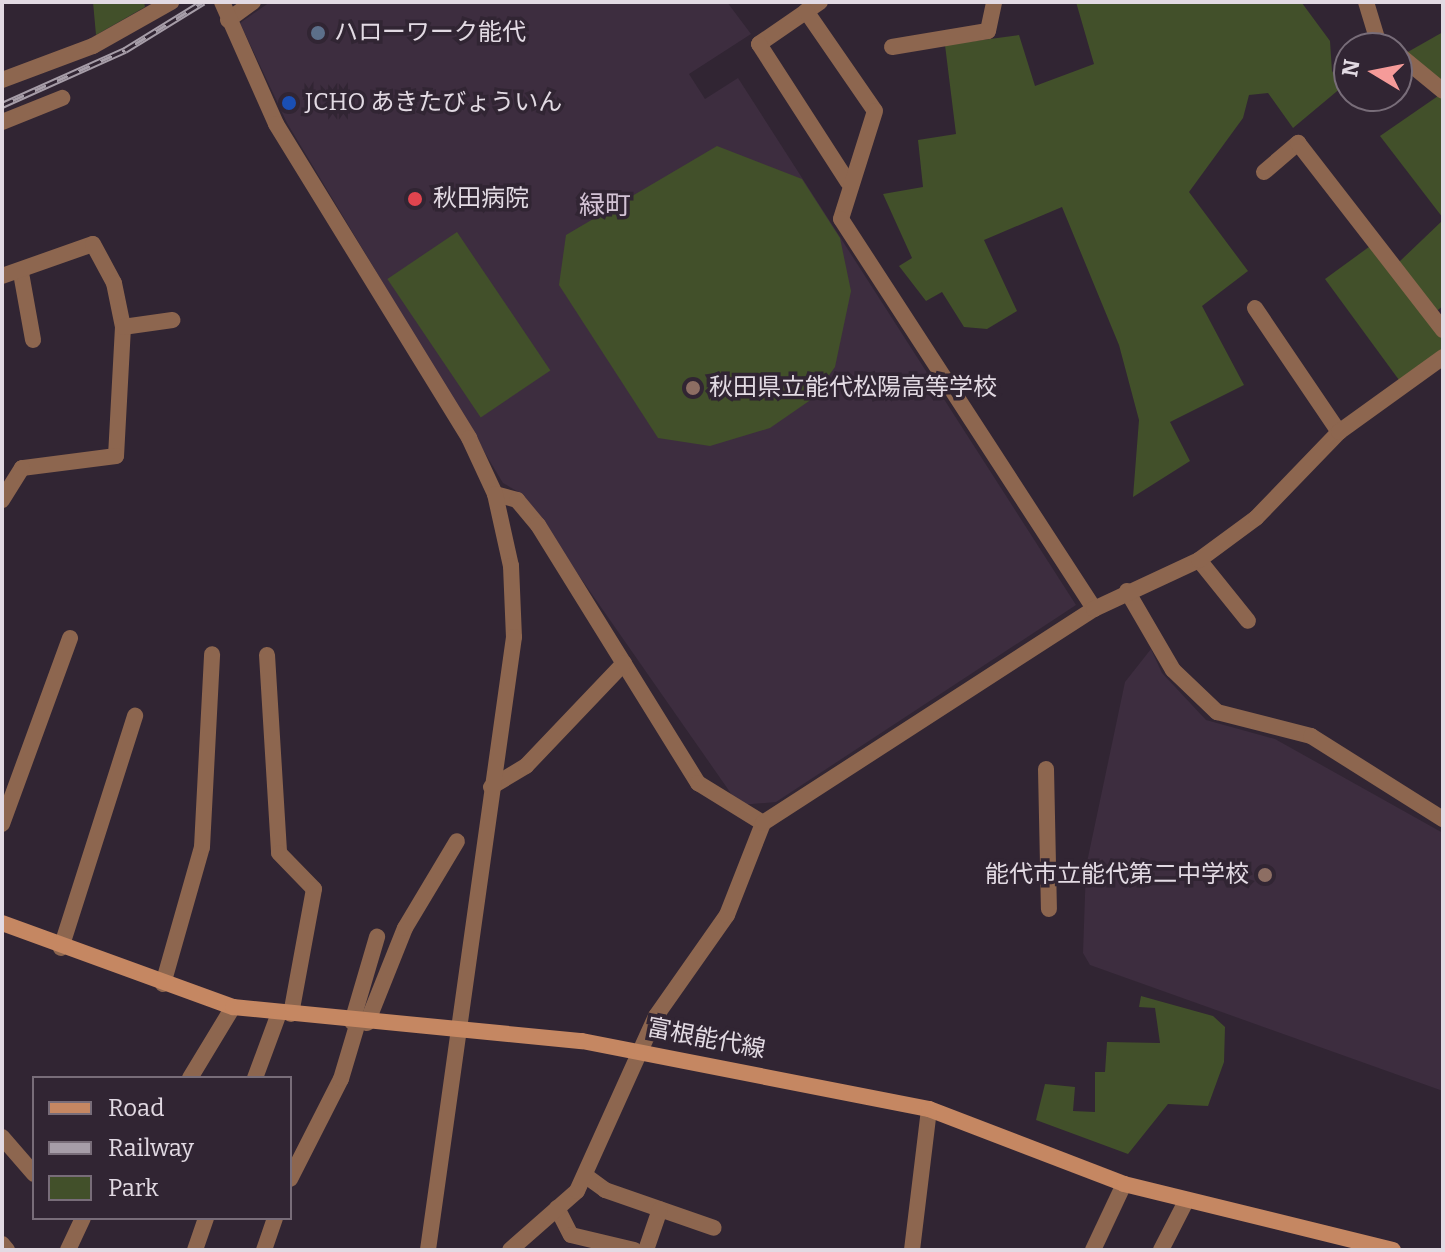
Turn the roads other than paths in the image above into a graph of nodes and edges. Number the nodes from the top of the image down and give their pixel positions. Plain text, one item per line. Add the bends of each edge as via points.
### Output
1 (171, 2) edge
2 (222, 2) edge
3 (253, 2) edge
4 (994, 2) edge
5 (1366, 2) edge
6 (813, 7) edge
7 (228, 20) junction
8 (1375, 32) edge
9 (892, 47) dead end
10 (1413, 66) edge
11 (2, 80) edge
12 (1443, 91) edge
13 (62, 98) dead end
14 (2, 122) edge
15 (1264, 172) dead end
16 (848, 182) junction
17 (21, 273) junction
18 (2, 276) edge
19 (1255, 308) dead end
20 (173, 320) dead end
21 (123, 327) junction
22 (1443, 330) edge
23 (33, 340) dead end
24 (1443, 357) edge
25 (1339, 432) junction
26 (495, 494) junction
27 (2, 500) edge
28 (1199, 560) junction
29 (1127, 591) junction
30 (1094, 609) junction
31 (1248, 621) dead end
32 (70, 638) dead end
33 (212, 654) dead end
34 (267, 655) dead end
35 (624, 663) junction
36 (135, 716) dead end
37 (1046, 769) dead end
38 (491, 787) junction
39 (1443, 819) edge
40 (763, 823) junction
41 (2, 824) edge
42 (457, 841) dead end
43 (1049, 909) dead end
44 (2, 923) edge
45 (377, 937) dead end
46 (61, 948) junction
47 (163, 984) junction
48 (233, 1007) junction
49 (285, 1014) junction
50 (359, 1022) junction
51 (461, 1029) junction
52 (641, 1050) junction
53 (191, 1076) edge
54 (256, 1076) edge
55 (929, 1109) junction
56 (2, 1137) edge
57 (32, 1172) edge
58 (292, 1175) edge
59 (586, 1176) junction
60 (1124, 1184) junction
61 (1185, 1203) junction
62 (557, 1208) junction
63 (660, 1209) junction
64 (205, 1220) edge
65 (274, 1220) edge
66 (78, 1221) edge
67 (714, 1228) dead end
68 (2, 1244) edge
69 (7, 1250) edge
70 (68, 1250) edge
71 (195, 1250) edge
72 (264, 1250) edge
73 (428, 1250) edge
74 (510, 1250) edge
75 (634, 1250) edge
76 (646, 1250) edge
77 (912, 1250) edge
78 (1093, 1250) edge
79 (1161, 1250) edge
80 (1393, 1250) edge

1 - 11 street via 93,46
2 - 7 street
3 - 7 street
4 - 9 street via 988,31
5 - 8 street
6 - 16 street via 875,111
6 - 16 street via 759,44
7 - 26 street via 276,124 469,438
10 - 12 street
13 - 14 street
15 - 22 street via 1298,143
16 - 30 street via 841,219
17 - 18 street
17 - 21 street via 93,244 114,283
17 - 23 street
19 - 25 street
20 - 21 street
21 - 27 street via 116,456 22,468
24 - 25 street
25 - 28 street via 1256,518
26 - 35 street via 517,500 538,525
26 - 38 street via 511,566 514,637
28 - 29 street
28 - 31 street
29 - 30 street
29 - 39 street via 1173,670 1217,712 1311,736
30 - 40 street
32 - 41 street
33 - 47 street via 202,847
34 - 49 street via 279,853 314,889
35 - 38 street via 526,766
35 - 40 street via 698,783
36 - 46 street
37 - 43 street
38 - 51 street
40 - 52 street via 727,915 682,971
42 - 50 street via 405,928
44 - 46 main road, 富根能代線
45 - 50 street
46 - 47 main road, 富根能代線
47 - 48 main road, 富根能代線
48 - 49 main road, 富根能代線
48 - 53 street
49 - 50 main road, 富根能代線
49 - 54 street
50 - 51 main road, 富根能代線
50 - 58 street via 341,1079
51 - 52 main road, 富根能代線
51 - 73 street
52 - 55 main road, 富根能代線
52 - 59 street
55 - 60 main road, 富根能代線
55 - 77 street
56 - 57 street
59 - 62 street
59 - 63 street
60 - 61 main road, 富根能代線
60 - 78 street
61 - 79 street
61 - 80 main road, 富根能代線
62 - 74 street
62 - 75 street via 571,1235
63 - 67 street
63 - 76 street
64 - 71 street
65 - 72 street
66 - 70 street
68 - 69 street

